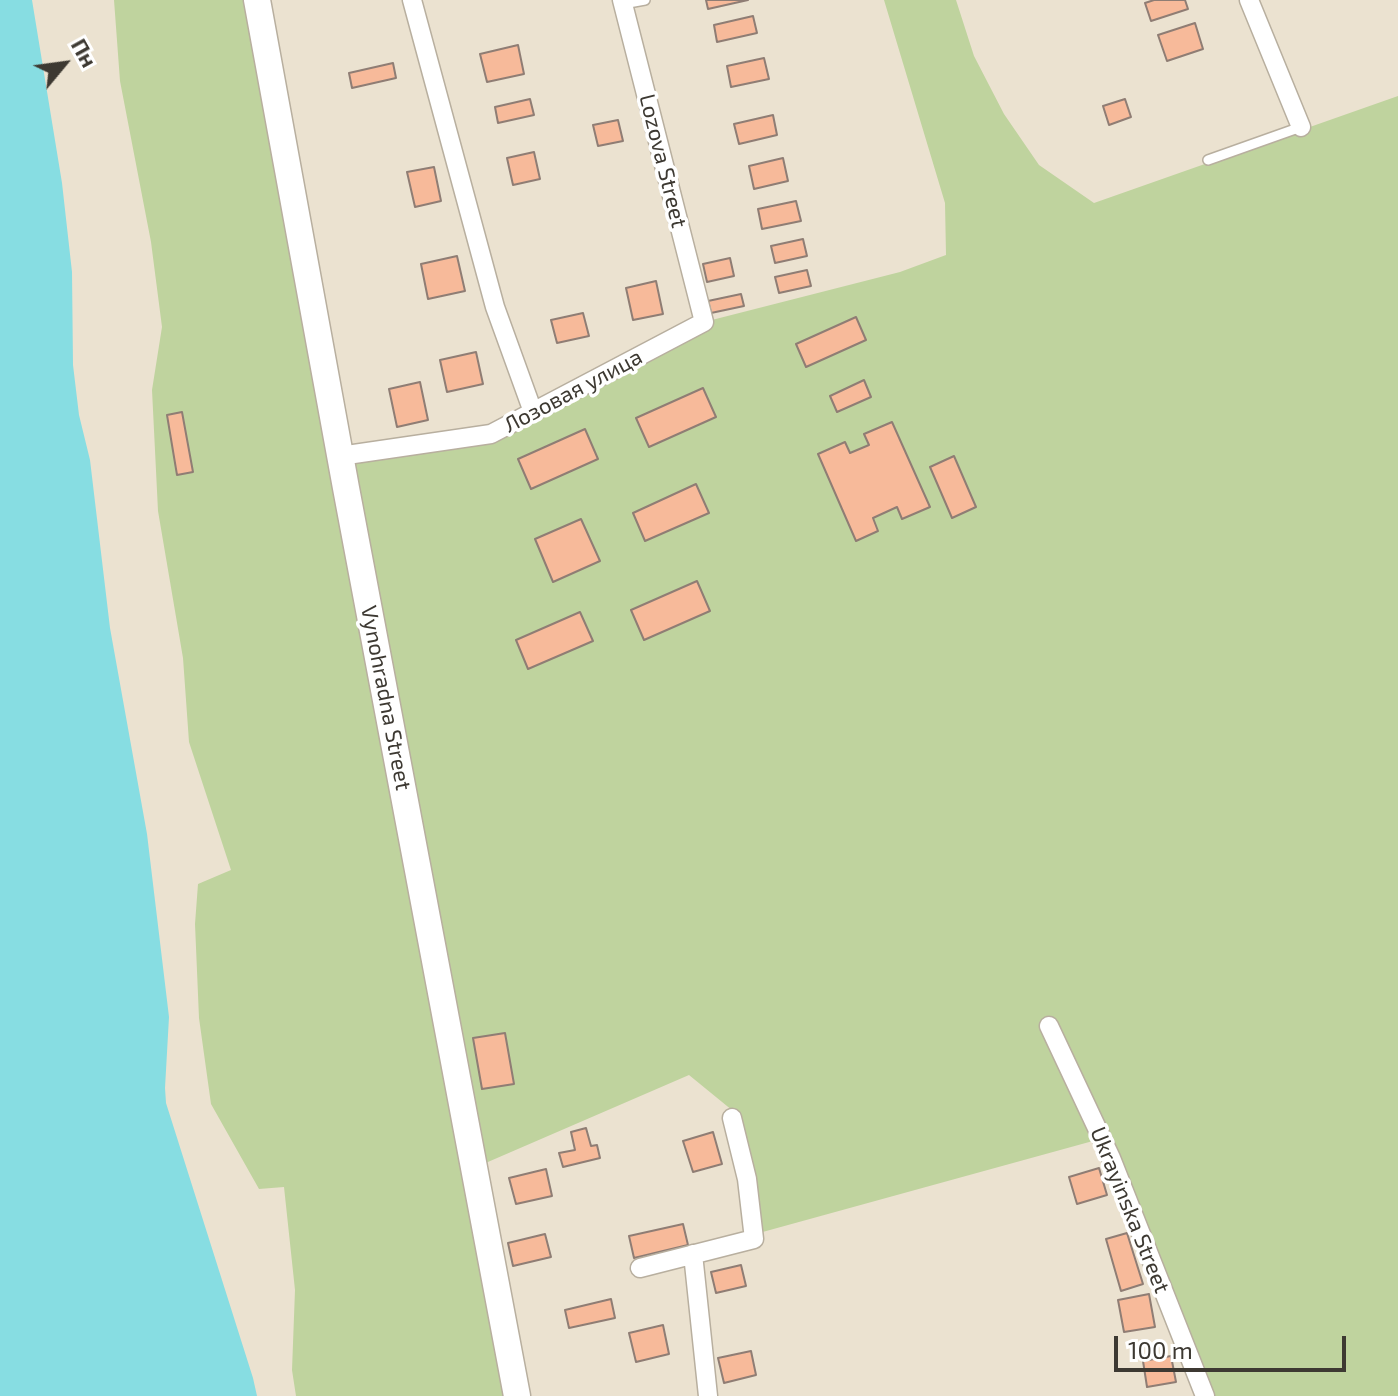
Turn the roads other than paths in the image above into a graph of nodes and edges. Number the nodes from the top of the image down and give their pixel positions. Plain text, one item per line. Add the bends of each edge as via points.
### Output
1 (257, 0) edge
2 (412, 0) edge
3 (645, 0) edge
4 (1249, 0) edge
5 (623, 2) edge
6 (1301, 127) joint
7 (1208, 160) dead end
8 (704, 322) joint
9 (533, 412) junction
10 (340, 456) junction
11 (1049, 1026) dead end
12 (732, 1118) dead end
13 (693, 1254) junction
14 (640, 1268) dead end
15 (517, 1396) edge
16 (708, 1396) edge
17 (1205, 1396) edge

1 - 10 street, Vynohradna Street
2 - 9 street via 495,307
3 - 5 lane
4 - 6 street
5 - 8 street, Lozova Street
6 - 7 lane
8 - 9 street, Лозовая улица
9 - 10 street, Лозовая улица via 491,434
10 - 15 street, Vynohradna Street
11 - 17 street, Ukrayinska Street via 1111,1158
12 - 13 street via 754,1239
13 - 14 street
13 - 16 street

